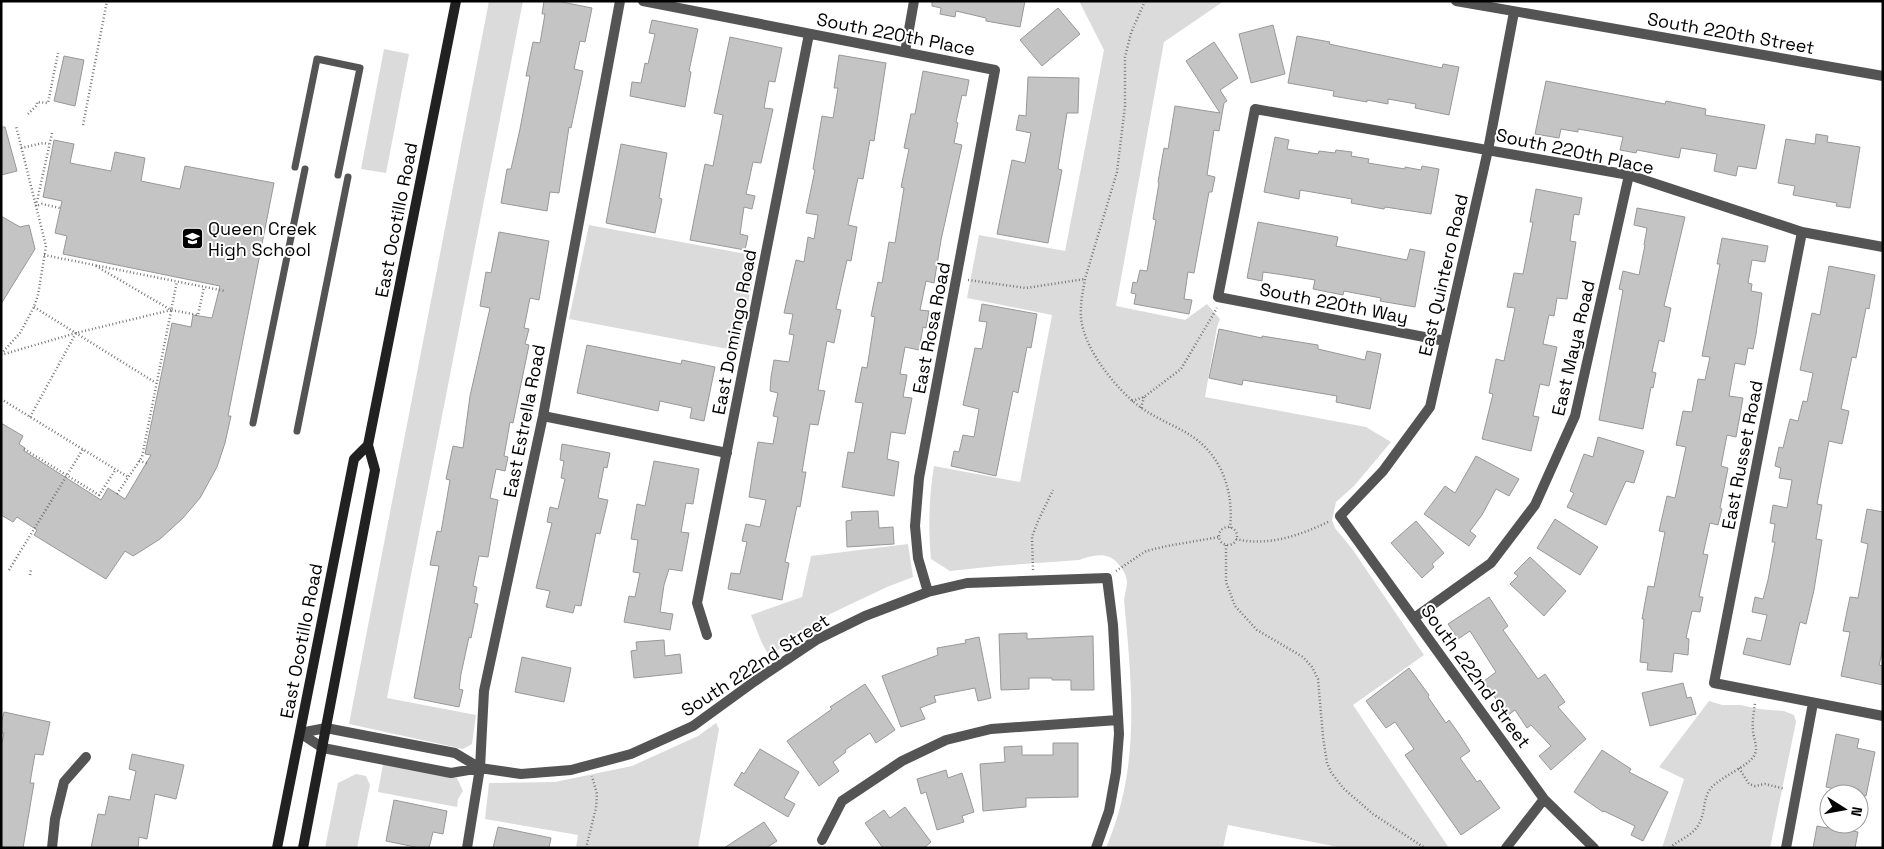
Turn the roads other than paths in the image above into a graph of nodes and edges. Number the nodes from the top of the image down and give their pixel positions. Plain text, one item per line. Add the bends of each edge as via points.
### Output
1 (456, 1) edge
2 (620, 1) edge
3 (643, 1) edge
4 (914, 1) edge
5 (1456, 1) edge
6 (1514, 12) junction
7 (810, 34) junction
8 (905, 52) junction
9 (995, 70) joint
10 (1883, 76) edge
11 (1488, 150) junction
12 (295, 167) dead end
13 (305, 168) dead end
14 (338, 175) dead end
15 (1629, 175) junction
16 (348, 177) dead end
17 (1802, 232) junction
18 (1883, 247) edge
19 (1218, 297) joint
20 (1445, 341) junction
21 (543, 416) junction
22 (253, 423) dead end
23 (297, 431) dead end
24 (368, 445) junction
25 (727, 453) junction
26 (1340, 516) joint
27 (928, 592) junction
28 (1414, 618) junction
29 (707, 635) dead end
30 (1812, 703) junction
31 (1883, 716) edge
32 (1118, 720) junction
33 (326, 728) junction
34 (300, 733) junction
35 (323, 748) junction
36 (86, 757) dead end
37 (480, 768) junction
38 (1544, 798) junction
39 (822, 840) dead end
40 (52, 848) edge
41 (277, 848) edge
42 (303, 848) edge
43 (467, 848) edge
44 (1096, 848) edge
45 (1506, 848) edge
46 (1594, 848) edge
47 (1786, 848) edge

1 - 24 main road, East Ocotillo Road
2 - 21 street, East Estrella Road
3 - 7 street, South 220th Place
4 - 8 street
5 - 6 street, South 220th Street
6 - 10 street, South 220th Street
6 - 11 street, East Quintero Road
7 - 8 street, South 220th Place
7 - 25 street, East Domingo Road
8 - 9 street, South 220th Place
9 - 27 street, East Rosa Road via 919,478 915,526 918,558
11 - 15 street, South 220th Place
11 - 19 street, South 220th Place via 1255,109
11 - 20 street, East Quintero Road
12 - 14 lane via 317,59 360,68
13 - 22 lane
15 - 17 street, South 220th Place
15 - 28 street, East Maya Road via 1576,416 1535,505 1491,563
16 - 23 lane
17 - 18 street, South 220th Place
17 - 30 street, East Russet Road via 1714,683
19 - 20 street, South 220th Way
20 - 26 street, East Quintero Road via 1430,407 1383,471
21 - 25 street
21 - 37 street, East Estrella Road via 484,691
24 - 33 main road, East Ocotillo Road via 375,470
24 - 34 main road, East Ocotillo Road via 354,458
25 - 29 street, East Domingo Road via 697,603
26 - 28 street, South 222nd Street
27 - 32 street, South 222nd Street via 967,583 1107,578
27 - 37 street, South 222nd Street via 865,616 816,640 693,726 631,754 571,770 522,774
28 - 38 street, South 222nd Street
30 - 31 street
30 - 47 street
32 - 39 street via 991,729 946,740 902,761 842,801
32 - 44 street via 1116,772 1109,811
33 - 34 street, South 222nd Street
33 - 35 main road, East Ocotillo Road
33 - 37 street, South 222nd Street via 455,753
34 - 35 street, South 222nd Street
34 - 41 main road, East Ocotillo Road
35 - 37 street, South 222nd Street via 451,773
35 - 42 main road, East Ocotillo Road
36 - 40 street via 64,782
37 - 43 street, East Estrella Road
38 - 45 street
38 - 46 street, South 222nd Street

